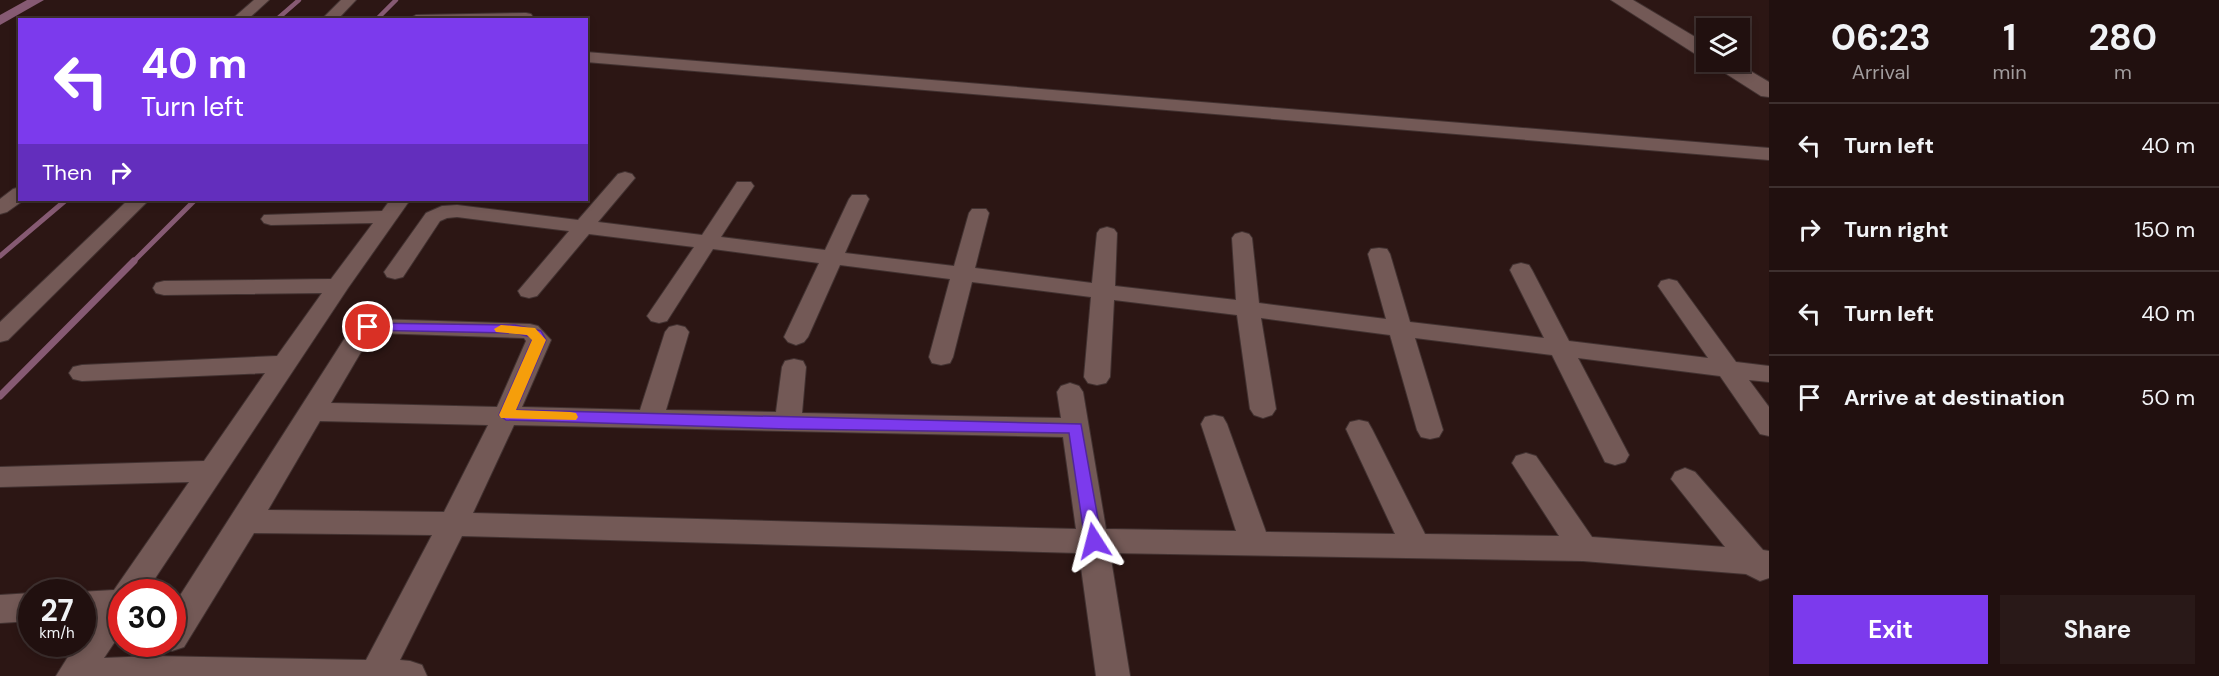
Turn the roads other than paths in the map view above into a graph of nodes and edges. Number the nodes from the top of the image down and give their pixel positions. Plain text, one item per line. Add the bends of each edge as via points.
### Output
1 (262, 0) edge
2 (349, 0) edge
3 (1620, 0) edge
4 (528, 15) edge
5 (240, 18) edge
6 (330, 18) edge
7 (444, 18) edge
8 (1696, 46) edge
9 (588, 57) edge
10 (1738, 72) edge
11 (1769, 91) edge
12 (1769, 154) edge
13 (626, 178) dead end
14 (744, 186) dead end
15 (18, 194) edge
16 (859, 199) dead end
17 (138, 201) edge
18 (0, 208) edge
19 (393, 208) edge
20 (979, 213) dead end
21 (272, 219) dead end
22 (583, 227) junction
23 (1107, 233) dead end
24 (1242, 238) dead end
25 (706, 243) junction
26 (1378, 254) dead end
27 (833, 257) junction
28 (1521, 270) dead end
29 (395, 272) dead end
30 (963, 273) junction
31 (338, 286) junction
32 (1670, 286) dead end
33 (164, 288) dead end
34 (530, 291) dead end
35 (1104, 291) junction
36 (1248, 309) junction
37 (658, 316) dead end
38 (1398, 328) junction
39 (677, 332) dead end
40 (0, 335) edge
41 (796, 337) dead end
42 (1560, 348) junction
43 (940, 357) dead end
44 (285, 364) junction
45 (794, 367) dead end
46 (1726, 369) junction
47 (82, 372) dead end
48 (1769, 374) edge
49 (1097, 376) dead end
50 (1070, 392) dead end
51 (1263, 409) dead end
52 (313, 412) junction
53 (506, 415) junction
54 (650, 419) junction
55 (788, 423) junction
56 (1214, 424) dead end
57 (1769, 427) edge
58 (1076, 428) junction
59 (1359, 429) dead end
60 (1430, 430) dead end
61 (1615, 456) dead end
62 (1526, 463) dead end
63 (212, 471) junction
64 (0, 477) edge
65 (1685, 479) dead end
66 (246, 521) junction
67 (453, 524) junction
68 (1094, 541) junction
69 (1255, 543) junction
70 (1415, 545) junction
71 (1583, 549) junction
72 (1764, 568) edge
73 (138, 579) edge
74 (18, 608) edge
75 (0, 609) edge
76 (186, 615) edge
77 (108, 624) edge
78 (159, 657) edge
79 (73, 675) edge
80 (376, 675) edge
81 (410, 676) edge
82 (1113, 676) edge

1 - 5 street
2 - 6 street
3 - 8 street
4 - 7 street
9 - 12 street
10 - 11 street
13 - 22 street
14 - 25 street
15 - 18 street
16 - 27 street
17 - 40 street
19 - 21 street
19 - 31 street
20 - 30 street
22 - 25 street
22 - 29 street via 442,212 433,217
22 - 34 street
23 - 35 street
24 - 36 street
25 - 27 street
25 - 37 street
26 - 38 street
27 - 30 street
27 - 41 street
28 - 42 street
30 - 35 street
30 - 43 street
31 - 33 street
31 - 44 street
32 - 46 street
35 - 36 street
35 - 49 street
36 - 38 street
36 - 51 street
38 - 42 street
38 - 60 street
39 - 54 street
42 - 46 street
42 - 61 street
44 - 47 street
44 - 63 street
45 - 55 street
46 - 48 street
46 - 57 street
50 - 58 street
52 - 53 street
52 - 53 street via 359,334 368,327 530,331 539,340
52 - 66 street
53 - 54 street
53 - 67 street
54 - 55 street
55 - 58 street
56 - 69 street
58 - 68 street
59 - 70 street
62 - 71 street
63 - 64 street
63 - 73 street
65 - 72 street
66 - 67 street
66 - 76 street
67 - 68 street
67 - 80 street
68 - 69 street
68 - 82 street
69 - 70 street
70 - 71 street
71 - 72 street
74 - 75 street
77 - 79 street
78 - 79 street
78 - 80 street
80 - 81 street

